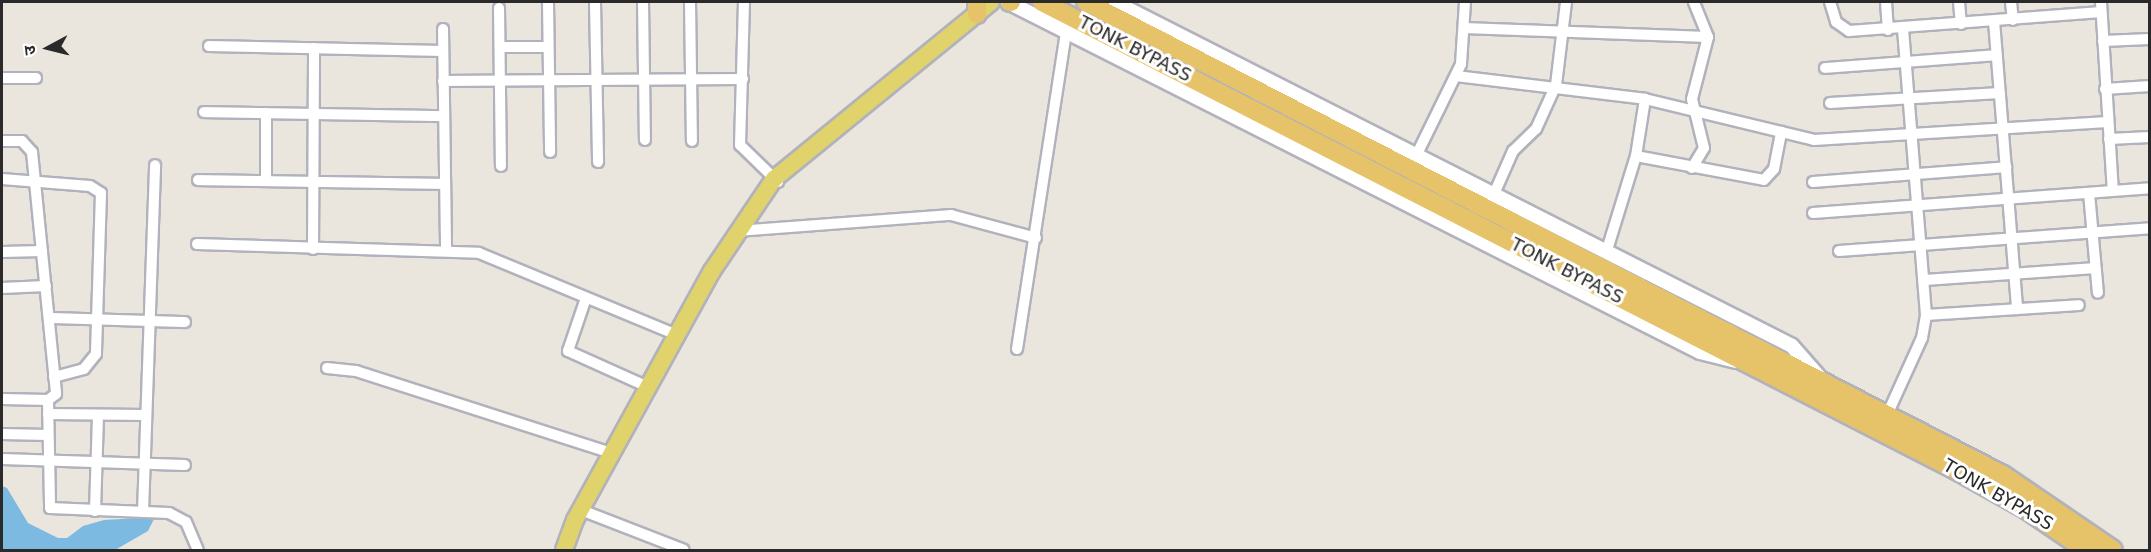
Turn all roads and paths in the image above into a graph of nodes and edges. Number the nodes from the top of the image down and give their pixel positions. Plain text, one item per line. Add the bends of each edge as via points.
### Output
1 (548, 2) edge
2 (595, 2) edge
3 (643, 2) edge
4 (690, 2) edge
5 (744, 2) edge
6 (991, 2) edge
7 (1010, 2) edge
8 (1086, 2) edge
9 (1114, 2) edge
10 (1465, 2) edge
11 (1566, 2) edge
12 (1694, 2) edge
13 (1830, 2) edge
14 (1886, 2) edge
15 (1959, 2) edge
16 (2011, 2) edge
17 (1049, 5) edge
18 (2101, 7) edge
19 (500, 8) dead end
20 (977, 8) edge
21 (2013, 20) junction
22 (1994, 21) junction
23 (1961, 24) junction
24 (1464, 27) junction
25 (443, 29) dead end
26 (1903, 29) junction
27 (1888, 30) junction
28 (1066, 31) junction
29 (1562, 33) junction
30 (1708, 37) junction
31 (2150, 39) edge
32 (2103, 41) junction
33 (209, 46) dead end
34 (501, 47) junction
35 (548, 47) junction
36 (314, 48) junction
37 (443, 51) junction
38 (1997, 55) junction
39 (1906, 62) junction
40 (1825, 68) dead end
41 (1456, 76) junction
42 (2, 78) edge
43 (36, 78) dead end
44 (690, 79) junction
45 (743, 79) junction
46 (643, 80) junction
47 (443, 81) junction
48 (595, 81) junction
49 (501, 82) junction
50 (548, 83) junction
51 (1556, 85) junction
52 (2150, 87) edge
53 (2105, 89) junction
54 (2000, 93) junction
55 (1910, 97) junction
56 (1646, 99) junction
57 (1830, 103) dead end
58 (1694, 109) junction
59 (204, 112) dead end
60 (266, 113) junction
61 (314, 113) junction
62 (443, 116) junction
63 (2107, 122) junction
64 (2003, 129) junction
65 (1781, 132) junction
66 (1913, 135) junction
67 (2150, 137) edge
68 (2109, 139) junction
69 (645, 140) dead end
70 (2, 141) edge
71 (692, 141) dead end
72 (550, 152) dead end
73 (1417, 154) junction
74 (1636, 156) junction
75 (598, 162) dead end
76 (154, 165) dead end
77 (501, 166) dead end
78 (2006, 167) junction
79 (1692, 168) junction
80 (1916, 173) junction
81 (2, 179) edge
82 (32, 179) junction
83 (198, 180) dead end
84 (777, 181) junction
85 (266, 182) junction
86 (1813, 182) dead end
87 (314, 183) junction
88 (444, 184) junction
89 (2150, 188) edge
90 (2113, 191) junction
91 (2089, 193) junction
92 (1494, 194) junction
93 (2009, 199) junction
94 (1919, 205) junction
95 (1814, 213) dead end
96 (2150, 228) edge
97 (738, 231) junction
98 (2094, 233) junction
99 (1036, 238) junction
100 (2011, 239) junction
101 (197, 244) dead end
102 (1922, 244) junction
103 (313, 249) junction
104 (446, 249) junction
105 (1607, 250) junction
106 (42, 251) junction
107 (1839, 251) dead end
108 (2, 252) edge
109 (2096, 268) junction
110 (2014, 273) junction
111 (1925, 280) junction
112 (46, 286) junction
113 (2, 288) edge
114 (2098, 293) dead end
115 (586, 298) junction
116 (2079, 305) dead end
117 (2017, 309) junction
118 (1926, 315) junction
119 (49, 318) junction
120 (100, 320) junction
121 (148, 322) junction
122 (185, 322) dead end
123 (677, 335) junction
124 (1017, 350) dead end
125 (1746, 363) junction
126 (327, 368) dead end
127 (54, 377) junction
128 (1822, 381) junction
129 (648, 387) junction
130 (2, 399) edge
131 (48, 400) junction
132 (48, 414) junction
133 (98, 415) junction
134 (145, 415) junction
135 (1887, 415) junction
136 (2, 434) edge
137 (48, 435) junction
138 (612, 453) junction
139 (2, 459) edge
140 (48, 460) junction
141 (96, 462) junction
142 (144, 465) junction
143 (185, 465) dead end
144 (581, 510) junction
145 (95, 511) junction
146 (143, 512) junction
147 (198, 550) edge
148 (564, 550) edge
149 (684, 550) edge
150 (2086, 550) edge
151 (2113, 550) edge

1 - 35 street
2 - 48 street
3 - 46 street
4 - 44 street
5 - 45 street
6 - 20 main road
7 - 28 street
7 - 84 main road
8 - 128 highway
9 - 73 street
10 - 24 street
11 - 29 street
12 - 30 street
13 - 27 street via 1842,29
14 - 27 street
15 - 23 street
16 - 21 street
17 - 125 highway, TONK BYPASS
18 - 21 street
18 - 32 street
19 - 34 street
20 - 84 main road
21 - 22 street
22 - 23 street
22 - 38 street
23 - 26 street
24 - 29 street
24 - 41 street
25 - 37 street
26 - 27 street
26 - 39 street
28 - 99 street
28 - 125 street via 1700,352
29 - 30 street
29 - 51 street
30 - 58 street via 1692,99
31 - 32 street
32 - 53 street
33 - 36 street
34 - 35 street
34 - 49 street
35 - 50 street
36 - 37 street
36 - 61 street
37 - 47 street
38 - 39 street
38 - 54 street
39 - 40 street
39 - 55 street
41 - 51 street
41 - 73 street
42 - 43 street
44 - 45 street
44 - 46 street
44 - 71 street
45 - 84 street via 740,145
46 - 48 street
46 - 69 street
47 - 49 street
47 - 62 street
48 - 50 street
48 - 75 street
49 - 50 street
49 - 77 street
50 - 72 street
51 - 56 street
51 - 92 street via 1536,129 1513,151
52 - 53 street
53 - 63 street
54 - 55 street
54 - 64 street
55 - 57 street
55 - 66 street
56 - 58 street
56 - 74 street
58 - 65 street
58 - 79 street via 1704,148
59 - 60 street
60 - 61 street
60 - 85 street
61 - 62 street
61 - 87 street
62 - 88 street
63 - 64 street
63 - 68 street
64 - 66 street
64 - 78 street
65 - 66 street via 1829,141
65 - 79 street via 1768,179
66 - 80 street
67 - 68 street
68 - 90 street
70 - 82 street via 22,141 30,146
73 - 92 street
74 - 79 street
74 - 105 street
76 - 121 street
78 - 80 street
78 - 93 street
80 - 86 street
80 - 94 street
81 - 82 street
82 - 106 street
82 - 120 street via 90,186 101,193
83 - 85 street
84 - 97 main road
85 - 87 street
87 - 88 street
87 - 103 street
88 - 104 street
89 - 90 street
90 - 91 street
91 - 93 street
91 - 98 street
92 - 105 street
93 - 94 street
93 - 100 street
94 - 95 street
94 - 102 street
96 - 98 street
97 - 99 street via 951,215
97 - 123 main road
98 - 100 street
98 - 109 street
99 - 124 street
100 - 102 street
100 - 110 street
101 - 103 street
102 - 107 street
102 - 111 street
103 - 104 street
104 - 115 street via 479,253
105 - 128 street via 1792,346
106 - 108 street
106 - 112 street
109 - 110 street
109 - 114 street
110 - 111 street
110 - 117 street
111 - 118 street
112 - 113 street
112 - 119 street
115 - 123 street
115 - 129 street via 568,351
116 - 117 street
117 - 118 street
118 - 135 street via 1922,338
119 - 120 street
119 - 127 street
120 - 121 street
120 - 127 street via 93,360 84,369
121 - 122 street
121 - 134 street
123 - 129 main road
125 - 150 highway, TONK BYPASS via 1956,470 2026,509
126 - 138 street via 356,371
127 - 131 street via 55,398
128 - 135 highway
129 - 138 main road
130 - 131 street
131 - 132 street
132 - 133 street
132 - 137 street
133 - 134 street
133 - 141 street
134 - 142 street
135 - 151 highway via 2003,476
136 - 137 street
137 - 140 street
138 - 144 main road
139 - 140 street
140 - 141 street
140 - 145 street via 50,508
141 - 142 street
141 - 145 street
142 - 143 street
142 - 146 street
144 - 148 main road
144 - 149 street
145 - 146 street
146 - 147 street via 179,516

